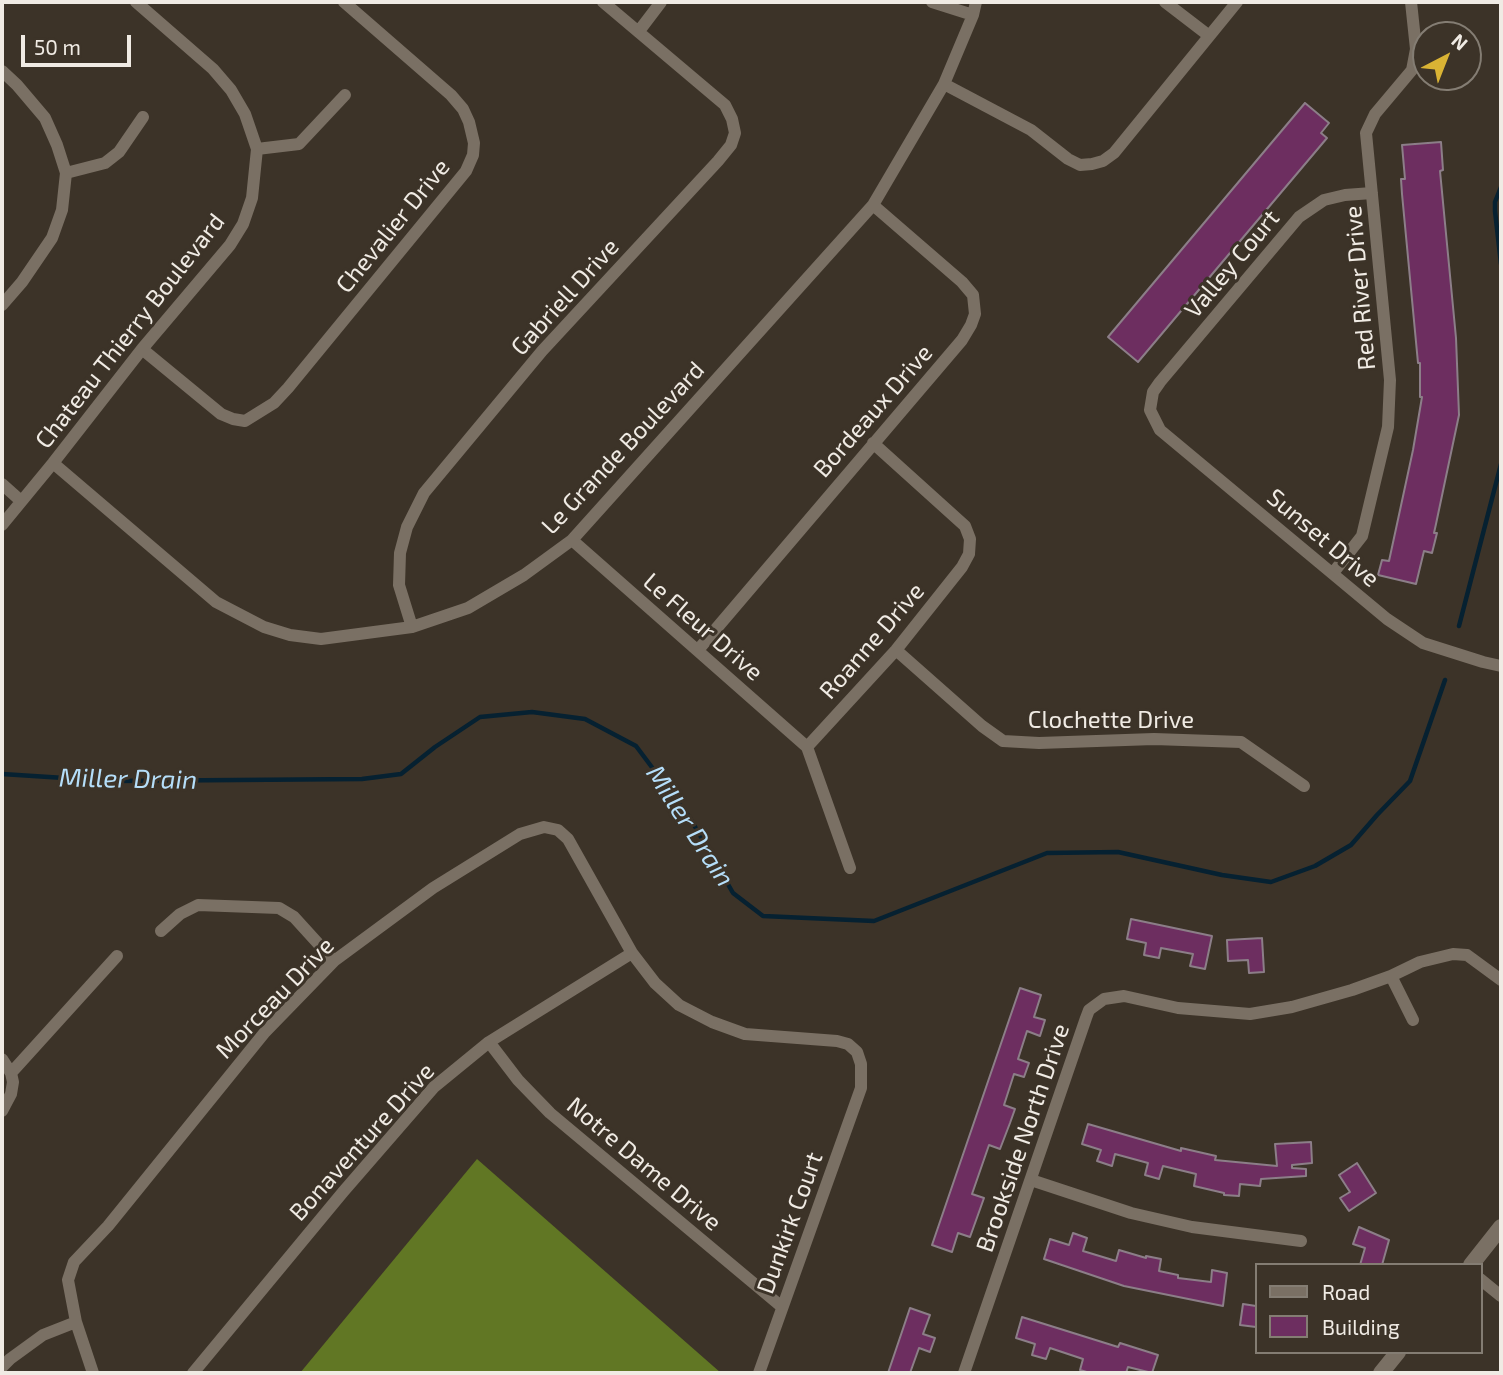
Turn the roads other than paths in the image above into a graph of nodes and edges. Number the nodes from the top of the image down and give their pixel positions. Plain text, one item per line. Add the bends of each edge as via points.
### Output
1 (136, 2) edge
2 (344, 2) edge
3 (603, 2) edge
4 (661, 2) edge
5 (932, 2) edge
6 (1165, 2) edge
7 (1237, 2) edge
8 (1412, 2) edge
9 (974, 8) edge
10 (639, 31) junction
11 (1208, 35) junction
12 (2, 71) edge
13 (944, 84) junction
14 (345, 95) dead end
15 (143, 117) dead end
16 (257, 149) junction
17 (66, 173) junction
18 (1372, 193) junction
19 (873, 205) junction
20 (2, 305) edge
21 (142, 349) junction
22 (1150, 401) joint
23 (873, 443) junction
24 (53, 463) junction
25 (2, 484) edge
26 (21, 501) junction
27 (2, 525) edge
28 (572, 540) junction
29 (1333, 573) junction
30 (412, 627) junction
31 (698, 650) junction
32 (895, 650) junction
33 (1501, 666) edge
34 (807, 747) junction
35 (1304, 786) dead end
36 (850, 868) dead end
37 (161, 931) dead end
38 (632, 953) junction
39 (117, 956) dead end
40 (334, 961) junction
41 (1391, 976) junction
42 (1501, 980) edge
43 (1413, 1020) dead end
44 (489, 1042) junction
45 (2, 1059) edge
46 (11, 1073) junction
47 (861, 1088) joint
48 (2, 1111) edge
49 (1031, 1180) junction
50 (1501, 1227) edge
51 (1301, 1241) dead end
52 (1473, 1263) edge
53 (1482, 1281) edge
54 (1501, 1296) edge
55 (782, 1307) junction
56 (76, 1322) junction
57 (1396, 1354) edge
58 (2, 1367) edge
59 (93, 1373) edge
60 (193, 1373) edge
61 (759, 1373) edge
62 (966, 1373) edge
63 (1381, 1373) edge

1 - 16 street via 213,69 245,114
2 - 21 street, Chevalier Drive via 451,95 469,122 474,143 466,171 274,403 245,421 221,414
3 - 10 street, Gabriell Drive
4 - 10 street
5 - 9 street
6 - 11 street
7 - 11 street
8 - 18 street, Red River Drive via 1416,49 1412,70 1375,114 1366,133
9 - 13 street, Le Grande Boulevard
10 - 30 street, Gabriell Drive via 725,105 735,134 731,145 542,351 425,493 407,527 400,553 399,585
11 - 13 street via 1114,153 1092,164 1068,159 1031,131
12 - 17 street via 45,118
13 - 19 street, Le Grande Boulevard
14 - 16 street via 299,144
15 - 17 street via 106,163
16 - 21 street, Chateau Thierry Boulevard via 252,198 243,223 230,245
17 - 20 street via 62,210 52,238
18 - 22 street, Valley Court via 1324,200 1299,217 1160,382
18 - 29 street, Red River Drive via 1390,380 1388,427 1362,536
19 - 23 street, Bordeaux Drive via 962,282 974,295 975,314 962,340
19 - 28 street, Le Grande Boulevard
21 - 24 street, Chateau Thierry Boulevard
22 - 29 street, Sunset Drive via 1160,430
23 - 31 street, Bordeaux Drive
23 - 32 street, Roanne Drive via 965,526 970,539 965,560
24 - 26 street, Chateau Thierry Boulevard
24 - 30 street, Le Grande Boulevard via 216,602 241,616 290,635 321,639
25 - 26 street
26 - 27 street, Chateau Thierry Boulevard
28 - 30 street, Le Grande Boulevard via 468,608
28 - 31 street, Le Fleur Drive
29 - 33 street, Sunset Drive via 1423,643
31 - 34 street, Le Fleur Drive
32 - 34 street, Roanne Drive
32 - 35 street, Clochette Drive via 1003,741 1241,742
34 - 36 street
37 - 40 street via 198,905 279,908 294,917
38 - 40 street, Morceau Drive via 568,839 558,830 544,827 520,834 433,888
38 - 44 street, Bonaventure Drive
38 - 47 street, Morceau Drive via 679,1004 712,1022 745,1034 848,1044 861,1064
39 - 46 street
40 - 56 street, Morceau Drive via 265,1032 74,1262 68,1280
41 - 42 street, Brookside North Drive via 1453,954 1467,955
41 - 43 street
41 - 49 street, Brookside North Drive via 1292,1007 1250,1014 1178,1008 1124,996 1104,999 1089,1010
44 - 55 street, Notre Dame Drive via 550,1113
44 - 60 street, Bonaventure Drive via 434,1087
45 - 46 street
46 - 48 street via 11,1094
47 - 55 street, Dunkirk Court
49 - 51 street via 1131,1213 1192,1227
49 - 62 street, Brookside North Drive
50 - 52 street
53 - 54 street
55 - 61 street, Dunkirk Court
56 - 58 street via 43,1335
56 - 59 street, Morceau Drive
57 - 63 street

